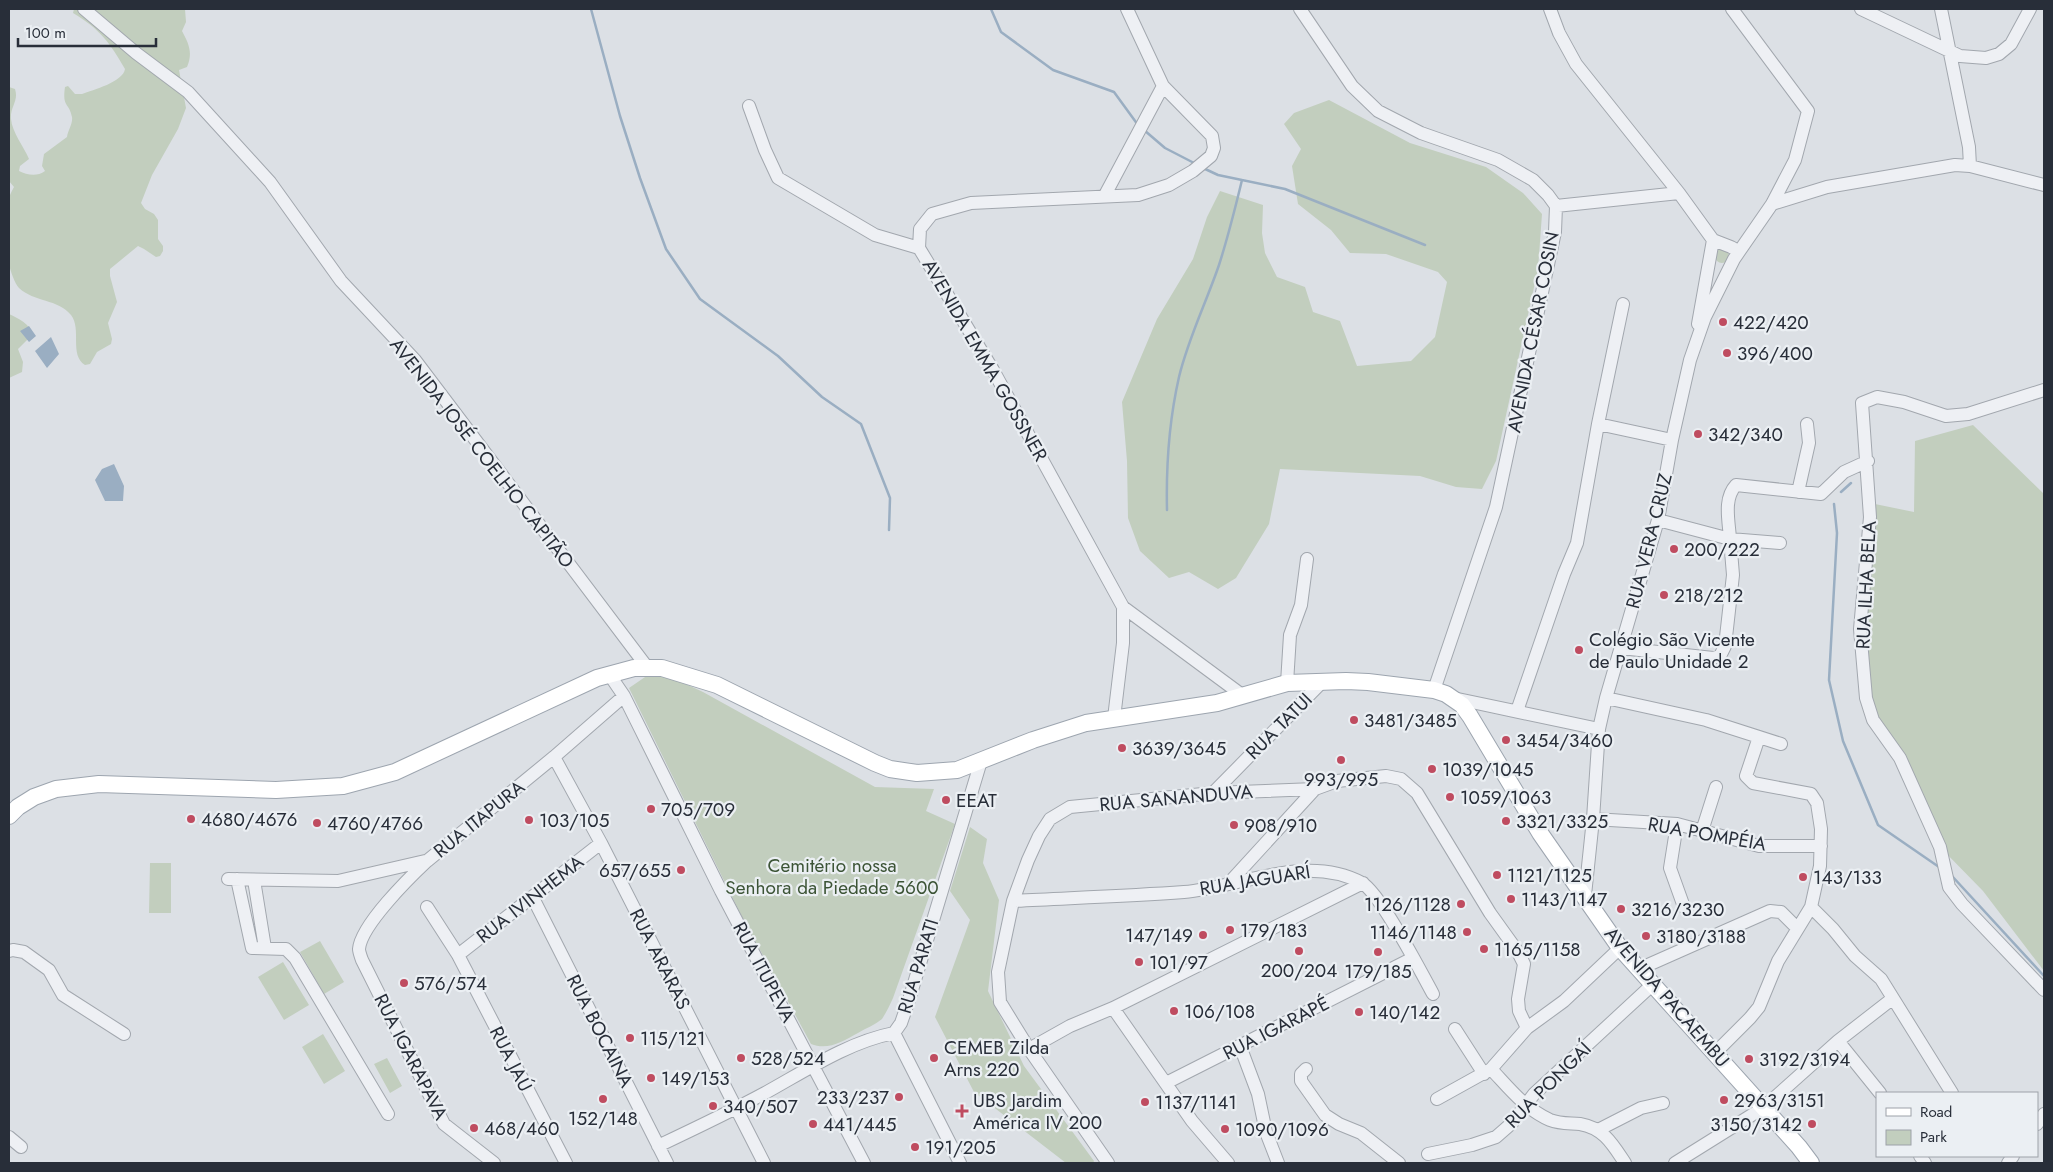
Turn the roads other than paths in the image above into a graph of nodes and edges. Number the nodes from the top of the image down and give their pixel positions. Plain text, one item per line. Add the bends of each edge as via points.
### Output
1 (84, 9) edge
2 (1127, 9) edge
3 (1300, 9) edge
4 (1550, 9) edge
5 (1732, 9) edge
6 (1861, 9) edge
7 (1941, 9) edge
8 (2030, 9) edge
9 (1949, 52) junction
10 (1163, 86) junction
11 (750, 106) dead end
12 (1970, 166) junction
13 (2044, 185) edge
14 (1679, 193) junction
15 (1105, 195) junction
16 (1772, 204) junction
17 (1556, 206) junction
18 (1713, 240) junction
19 (919, 248) junction
20 (1738, 251) junction
21 (1708, 261) junction
22 (1730, 267) junction
23 (1623, 304) dead end
24 (1696, 342) junction
25 (2044, 390) edge
26 (1598, 424) junction
27 (1807, 424) dead end
28 (1672, 440) junction
29 (1868, 461) junction
30 (1798, 492) junction
31 (1658, 520) junction
32 (1730, 539) junction
33 (1780, 543) dead end
34 (1307, 559) dead end
35 (1123, 607) junction
36 (1621, 648) junction
37 (647, 667) junction
38 (610, 674) junction
39 (1323, 681) junction
40 (1287, 683) junction
41 (1434, 690) junction
42 (624, 696) junction
43 (1242, 696) junction
44 (1453, 698) junction
45 (1606, 698) junction
46 (1517, 711) junction
47 (1114, 718) junction
48 (1599, 729) junction
49 (1759, 737) junction
50 (1781, 744) dead end
51 (554, 757) junction
52 (981, 761) junction
53 (1716, 787) dead end
54 (1315, 789) junction
55 (1213, 793) junction
56 (9, 816) edge
57 (1593, 819) junction
58 (1677, 824) junction
59 (1702, 831) junction
60 (601, 843) junction
61 (1821, 846) junction
62 (427, 860) junction
63 (254, 880) junction
64 (1229, 883) junction
65 (1363, 883) junction
66 (1585, 895) junction
67 (533, 898) junction
68 (1013, 901) junction
69 (428, 906) dead end
70 (1684, 907) dead end
71 (1811, 907) junction
72 (1797, 928) junction
73 (265, 948) junction
74 (1620, 948) junction
75 (9, 951) edge
76 (458, 955) junction
77 (1414, 958) junction
78 (362, 960) joint
79 (1639, 969) junction
80 (1652, 985) junction
81 (2044, 990) edge
82 (1433, 994) dead end
83 (1892, 999) junction
84 (1113, 1008) junction
85 (1527, 1028) junction
86 (1455, 1029) dead end
87 (894, 1033) junction
88 (124, 1034) dead end
89 (1838, 1041) junction
90 (1240, 1046) junction
91 (1029, 1049) junction
92 (1715, 1053) junction
93 (814, 1066) junction
94 (1306, 1069) dead end
95 (1488, 1072) junction
96 (1166, 1083) junction
97 (1879, 1092) edge
98 (1951, 1092) edge
99 (1437, 1099) dead end
100 (1663, 1103) dead end
101 (1525, 1104) junction
102 (736, 1108) junction
103 (1764, 1108) junction
104 (388, 1114) dead end
105 (1598, 1130) junction
106 (9, 1137) edge
107 (658, 1146) junction
108 (21, 1147) dead end
109 (1428, 1154) dead end
110 (1105, 1162) edge
111 (494, 1163) edge
112 (566, 1163) edge
113 (667, 1163) edge
114 (764, 1163) edge
115 (864, 1163) edge
116 (960, 1163) edge
117 (1228, 1163) edge
118 (1278, 1163) edge
119 (1399, 1163) edge
120 (1625, 1163) edge
121 (1675, 1163) edge
122 (1811, 1163) edge

1 - 37 street, AVENIDA JOSÉ COELHO CAPITÃO via 188,92 270,182 341,281 415,360
2 - 10 street, AVENIDA EMMA GOSSNER
3 - 17 street, AVENIDA CÉSAR COSIN via 1352,86 1378,111 1421,133 1518,170 1533,180
4 - 14 street via 1576,64
5 - 16 street, RUA VERA CRUZ via 1808,111 1795,160
6 - 9 street
7 - 9 street
8 - 9 street via 2011,44 1999,54 1975,58
9 - 12 street
10 - 15 street
10 - 15 street, AVENIDA EMMA GOSSNER via 1212,136 1214,148 1211,156 1169,185 1138,195
11 - 19 street via 778,178 875,235
12 - 13 street
12 - 16 street via 1827,187
14 - 17 street
14 - 18 street
15 - 19 street, AVENIDA EMMA GOSSNER via 971,203 932,214 920,229
16 - 20 street, RUA VERA CRUZ
17 - 41 street, AVENIDA CÉSAR COSIN via 1555,232 1496,507
18 - 20 street
18 - 21 street
19 - 35 street, AVENIDA EMMA GOSSNER via 994,370
20 - 22 street, RUA VERA CRUZ
21 - 22 street via 1721,268
21 - 24 street
22 - 24 street, RUA VERA CRUZ
23 - 26 street
24 - 28 street, RUA VERA CRUZ
25 - 29 street, RUA ILHA BELA via 1968,414 1946,416 1877,397 1862,403
26 - 28 street
26 - 46 street via 1577,543
27 - 30 street via 1809,443
28 - 31 street, RUA VERA CRUZ
29 - 30 street via 1844,472 1821,494
29 - 81 street, RUA ILHA BELA via 1870,517 1860,629 1866,698 1873,720 1900,758 1940,847 1949,887
30 - 32 street via 1736,485 1730,492 1728,504
31 - 32 street
31 - 36 street, RUA VERA CRUZ
32 - 33 street
32 - 36 street via 1733,575 1725,646 1720,656 1713,658
34 - 40 street via 1302,605 1290,635
35 - 43 street, AVENIDA EMMA GOSSNER
35 - 47 street, AVENIDA EMMA GOSSNER via 1123,643
36 - 45 street, RUA VERA CRUZ
37 - 38 main road
37 - 52 main road via 672,670 717,685 890,769 917,773 957,770
38 - 42 street, RUA ITUPEVA
38 - 56 main road via 395,772 343,786 276,790 99,784 56,789 34,797
39 - 40 main road
39 - 41 main road via 1368,682
39 - 55 street, RUA TATUI
40 - 43 main road
41 - 44 main road
42 - 51 street, RUA ITAPURA
42 - 93 street, RUA ITUPEVA via 721,891
43 - 47 main road via 1217,704
44 - 46 street
44 - 66 main road, AVENIDA PACAEMBU via 1470,716 1540,833
45 - 48 street, RUA VERA CRUZ
45 - 49 street via 1706,720
46 - 48 street
47 - 52 main road via 1086,723 1033,740
48 - 57 street, RUA VERA CRUZ
49 - 50 street
49 - 61 street via 1746,776 1753,783 1811,794 1820,814
51 - 60 street, RUA ARARAS
51 - 62 street, RUA ITAPURA
52 - 87 street, RUA PARATI via 909,1000
53 - 59 street
54 - 55 street, RUA SANANDUVA
54 - 64 street
54 - 85 street, RUA SANANDUVA via 1337,781 1386,776 1402,779 1417,793 1524,964 1518,999 1519,1011
55 - 68 street, RUA SANANDUVA via 1070,807 1050,819 1039,836
57 - 58 street, RUA POMPÉIA
57 - 66 street, RUA VERA CRUZ
58 - 59 street, RUA POMPÉIA
58 - 70 street via 1670,868
59 - 61 street, RUA POMPÉIA via 1759,846
60 - 67 street, RUA IVINHEMA
60 - 102 street, RUA ARARAS
61 - 71 street
62 - 63 street via 338,881
62 - 78 street, RUA ITAPURA via 372,920 362,937 359,949
63 - 73 street
63 - 73 street via 232,879 252,948
64 - 65 street, RUA JAGUARÍ via 1297,871 1325,870
64 - 68 street, RUA JAGUARÍ via 1186,892
65 - 77 street via 1384,909
65 - 84 street
66 - 74 main road, AVENIDA PACAEMBU
67 - 76 street, RUA IVINHEMA
67 - 107 street, RUA BOCAINA
68 - 91 street, RUA SANANDUVA via 998,972 1000,1002
69 - 76 street, RUA JAÚ
71 - 72 street
71 - 83 street via 1855,956 1881,979
72 - 79 street via 1781,912 1770,912
72 - 92 street via 1778,961 1759,1007
73 - 104 street via 286,949 295,958
74 - 79 main road, AVENIDA PACAEMBU
74 - 85 street via 1564,1001
75 - 88 street via 24,952 49,970 63,995
76 - 112 street, RUA JAÚ
77 - 82 street
77 - 90 street, RUA IGARAPÉ
78 - 111 street, RUA IGARAPAVA via 444,1124
79 - 80 main road, AVENIDA PACAEMBU
80 - 92 main road, AVENIDA PACAEMBU
80 - 101 street, RUA PONGAÍ
83 - 89 street
83 - 98 street
84 - 91 street via 1070,1026
84 - 96 street
85 - 95 street
86 - 95 street
87 - 93 street, RUA PARATI via 873,1037
87 - 116 street
89 - 97 street
89 - 103 street
90 - 96 street, RUA IGARAPÉ
90 - 118 street
91 - 110 street, RUA SANANDUVA
92 - 103 main road, AVENIDA PACAEMBU
93 - 102 street, RUA PARATI
93 - 115 street, RUA ITUPEVA
94 - 119 street via 1301,1080 1325,1115 1361,1133
95 - 99 street
95 - 101 street
96 - 117 street via 1192,1121
100 - 105 street via 1641,1108
101 - 105 street via 1550,1120
101 - 109 street, RUA PONGAÍ via 1512,1123 1496,1137
102 - 107 street, RUA PARATI
102 - 114 street, RUA ARARAS
103 - 121 street
103 - 122 main road, AVENIDA PACAEMBU
105 - 120 street via 1610,1140
106 - 108 street
107 - 113 street, RUA BOCAINA

